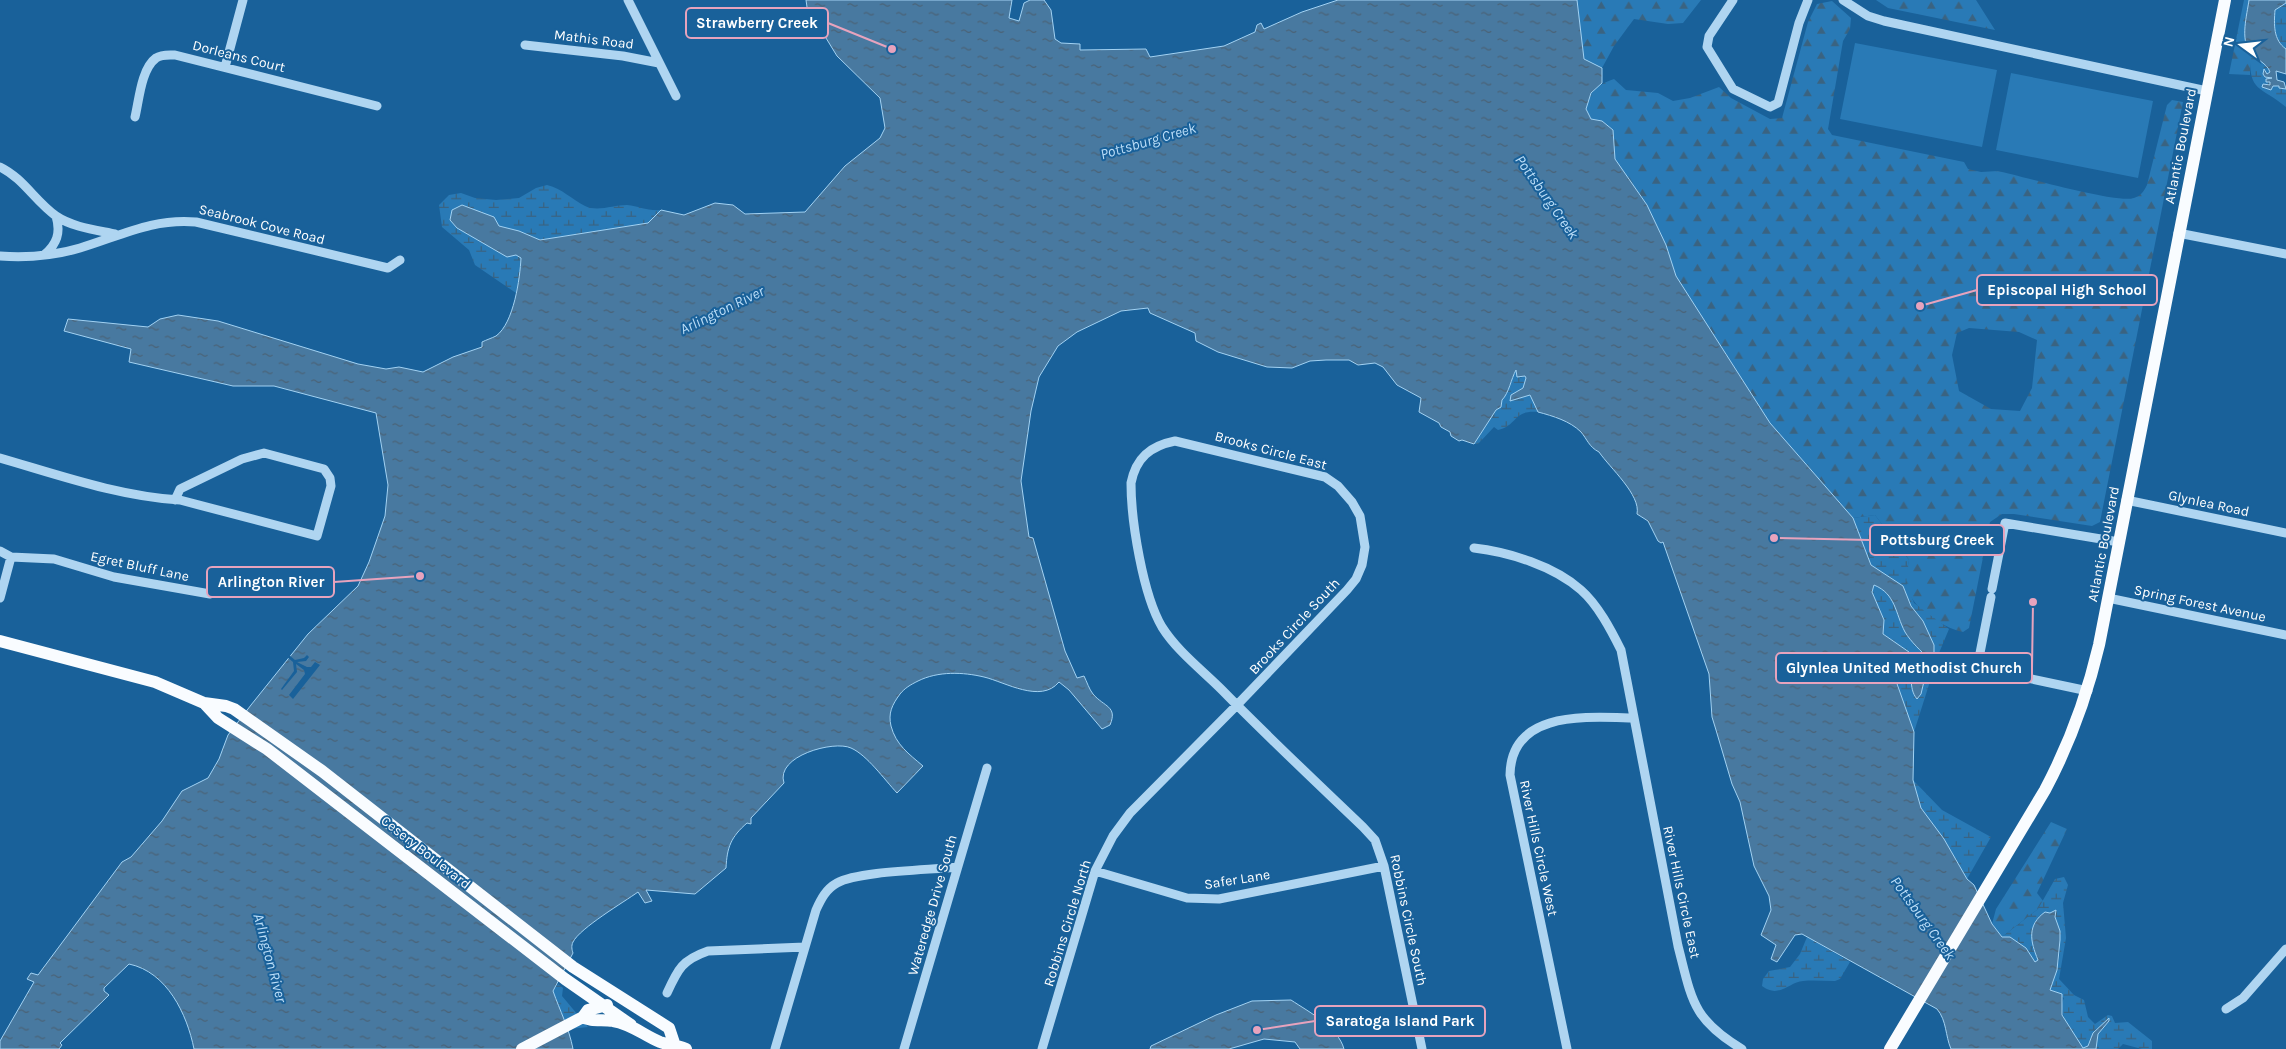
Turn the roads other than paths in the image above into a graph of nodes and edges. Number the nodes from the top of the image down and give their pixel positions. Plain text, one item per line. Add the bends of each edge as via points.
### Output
1 (243, 0) edge
2 (628, 0) edge
3 (1733, 0) edge
4 (1808, 0) edge
5 (1843, 0) edge
6 (2225, 0) edge
7 (526, 45) dead end
8 (659, 63) junction
9 (225, 67) junction
10 (2207, 91) junction
11 (676, 96) dead end
12 (377, 106) dead end
13 (135, 118) dead end
14 (0, 167) edge
15 (56, 216) junction
16 (2178, 233) junction
17 (115, 234) junction
18 (2286, 254) edge
19 (0, 256) edge
20 (42, 256) junction
21 (400, 260) dead end
22 (1146, 453) joint
23 (0, 458) edge
24 (175, 500) junction
25 (2126, 500) junction
26 (1363, 530) joint
27 (2286, 533) edge
28 (2119, 542) junction
29 (1474, 548) dead end
30 (0, 551) edge
31 (11, 557) junction
32 (241, 573) dead end
33 (0, 598) edge
34 (2108, 598) junction
35 (2286, 635) edge
36 (0, 642) edge
37 (2088, 691) junction
38 (204, 703) junction
39 (1237, 705) junction
40 (1633, 718) junction
41 (987, 768) dead end
42 (1384, 866) junction
43 (957, 867) junction
44 (1095, 871) junction
45 (805, 947) junction
46 (2286, 949) edge
47 (667, 993) dead end
48 (600, 1005) junction
49 (634, 1007) junction
50 (2226, 1009) dead end
51 (583, 1017) junction
52 (631, 1025) junction
53 (674, 1043) junction
54 (522, 1049) edge
55 (686, 1049) edge
56 (775, 1049) edge
57 (904, 1049) edge
58 (1042, 1049) edge
59 (1422, 1049) edge
60 (1566, 1049) edge
61 (1742, 1049) edge
62 (1890, 1049) edge

1 - 9 street
2 - 8 street
3 - 4 street via 1709,36 1707,47 1733,89 1770,107 1778,102
5 - 10 street via 1868,16 1884,21
6 - 10 main road, Atlantic Boulevard
7 - 8 street, Mathis Road
8 - 11 street
9 - 12 street, Dorleans Court
9 - 13 street, Dorleans Court via 175,55 155,59 147,69
10 - 16 main road, Atlantic Boulevard
14 - 15 street via 17,178
15 - 17 street via 83,227
15 - 20 street via 57,240
16 - 18 street
16 - 25 main road, Atlantic Boulevard
17 - 20 street, Seabrook Cove Road via 82,247
17 - 21 street, Seabrook Cove Road via 177,220 388,268
19 - 20 street, Seabrook Cove Road
22 - 26 street, Brooks Circle East via 1175,441 1326,477 1352,502
22 - 39 street, Robbins Circle South via 1134,471 1131,496 1143,571 1154,611 1176,644
23 - 24 street via 81,482 151,498
24 - 24 street via 317,536 331,486 324,469 264,453 242,459 180,490
25 - 27 street, Glynlea Road
25 - 28 main road, Atlantic Boulevard
26 - 39 street, Brooks Circle South via 1362,565 1348,590
28 - 34 main road, Atlantic Boulevard
28 - 37 street via 2005,523 1981,660 1994,671
29 - 40 street, River Hills Circle East via 1515,556 1561,576 1581,590 1611,629 1621,650
30 - 31 street, Egret Bluff Lane
31 - 32 street, Egret Bluff Lane via 54,559 114,577 210,594 220,591
31 - 33 street
34 - 35 street, Spring Forest Avenue
34 - 37 main road, Atlantic Boulevard
36 - 38 main road, Cesery Boulevard via 155,682
37 - 62 main road, Atlantic Boulevard via 2064,754
38 - 48 main road, Cesery Boulevard via 218,718 267,749
38 - 49 main road, Cesery Boulevard via 234,709 322,772 573,967
39 - 42 street, Robbins Circle South via 1375,840
39 - 44 street, Robbins Circle North via 1130,813 1107,845
40 - 60 street, River Hills Circle West via 1579,717 1544,725 1523,738 1510,764
40 - 61 street, River Hills Circle East via 1690,992 1705,1022
41 - 43 street, Wateredge Drive South
42 - 44 street, Safer Lane via 1201,900
42 - 59 street, Robbins Circle South
43 - 45 street via 855,876 835,884 820,901
43 - 57 street, Wateredge Drive South
44 - 58 street, Robbins Circle North
45 - 47 street via 708,951 684,963
45 - 56 street
46 - 50 street via 2243,998
48 - 49 main road
48 - 51 main road via 588,1010
48 - 52 main road, Cesery Boulevard
49 - 53 main road, Cesery Boulevard via 669,1028
51 - 52 main road
51 - 54 main road
52 - 53 main road, Cesery Boulevard via 662,1043
53 - 55 main road, Cesery Boulevard

